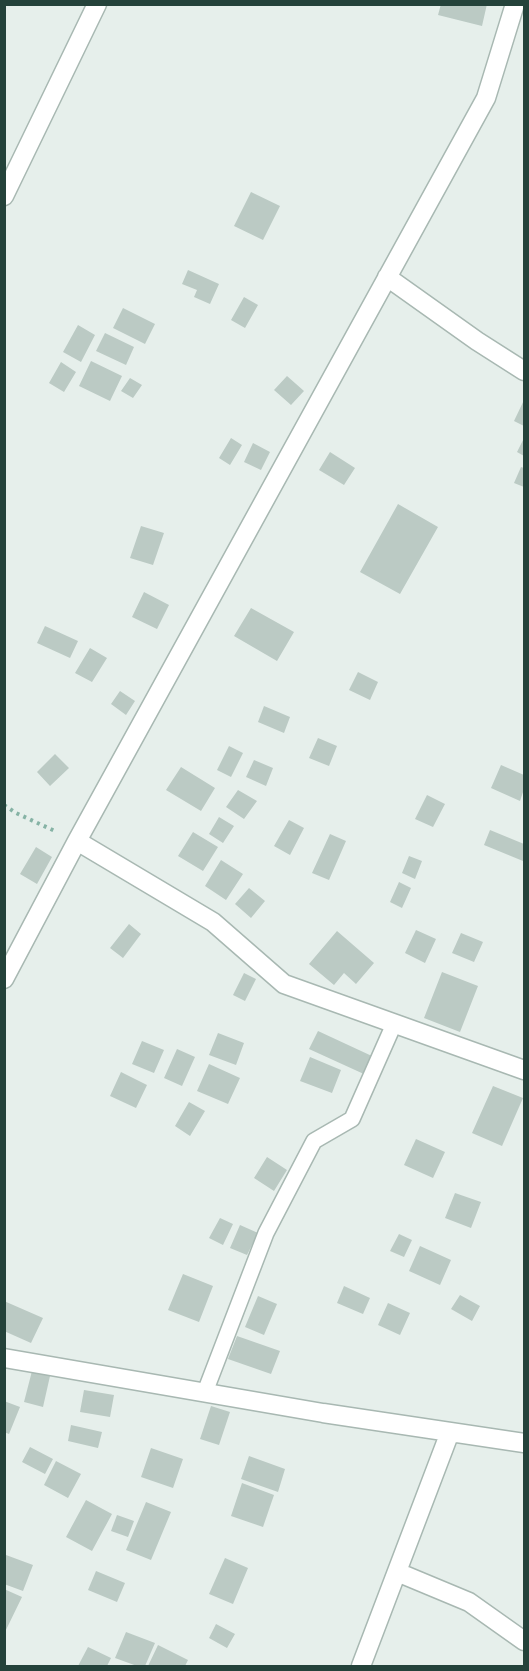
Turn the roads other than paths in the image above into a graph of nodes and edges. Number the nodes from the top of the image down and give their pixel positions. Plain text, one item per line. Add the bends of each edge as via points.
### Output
1 (97, 4) edge
2 (515, 4) edge
3 (4, 196) edge
4 (387, 276) junction
5 (525, 371) edge
6 (77, 841) junction
7 (4, 979) edge
8 (394, 1024) junction
9 (525, 1070) edge
10 (6, 1361) edge
11 (205, 1392) junction
12 (450, 1432) junction
13 (525, 1443) edge
14 (397, 1572) junction
15 (525, 1641) edge
16 (361, 1666) edge

1 - 3 street
2 - 4 street via 486,98
4 - 5 street
4 - 6 street
6 - 7 street
6 - 8 street via 213,922 284,984
8 - 9 street
8 - 11 lane via 352,1119 315,1141 266,1233
10 - 11 street
11 - 12 street
12 - 13 street
12 - 14 street
14 - 15 street via 469,1602
14 - 16 street

